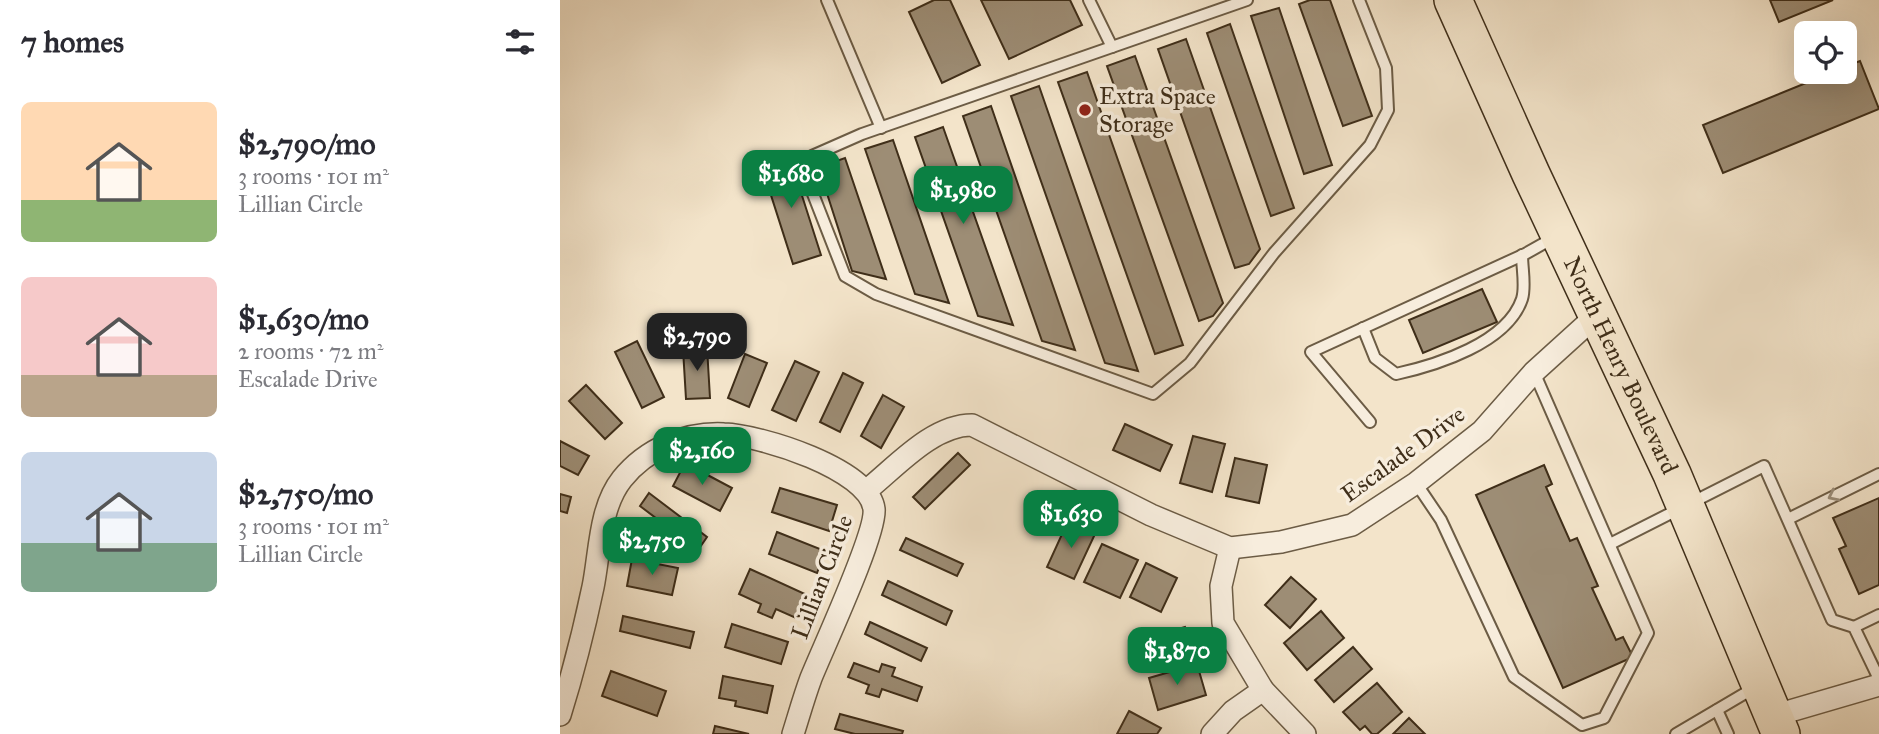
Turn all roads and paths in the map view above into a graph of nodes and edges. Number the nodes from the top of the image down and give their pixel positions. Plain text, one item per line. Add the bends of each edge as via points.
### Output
1 (827, 0) edge
2 (1090, 0) edge
3 (1247, 0) edge
4 (1359, 0) edge
5 (1454, 0) edge
6 (1111, 47) junction
7 (881, 128) junction
8 (1560, 234) junction
9 (1522, 255) junction
10 (1598, 314) junction
11 (1363, 328) junction
12 (1534, 372) junction
13 (1370, 422) dead end
14 (1877, 479) edge
15 (1416, 483) junction
16 (867, 490) junction
17 (1686, 507) junction
18 (1787, 519) junction
19 (1610, 544) junction
20 (1230, 548) junction
21 (1879, 615) edge
22 (1854, 627) junction
23 (1879, 679) edge
24 (1879, 685) edge
25 (1263, 690) junction
26 (1717, 710) junction
27 (1771, 712) edge
28 (560, 715) edge
29 (793, 734) edge
30 (1212, 734) edge
31 (1305, 734) edge
32 (1676, 734) edge
33 (1728, 734) edge

1 - 7 lane
2 - 6 lane
3 - 6 lane
4 - 7 lane via 1385,68 1388,110 1370,145 1274,253 1190,363 1153,394 876,294 845,276 806,176 812,156
5 - 8 highway, North Henry Boulevard
6 - 7 lane
8 - 9 lane
8 - 10 highway, North Henry Boulevard
9 - 11 lane
9 - 11 lane via 1522,298 1500,332 1466,350 1396,374 1375,358
10 - 12 street, Escalade Drive
10 - 17 highway, North Henry Boulevard
11 - 13 lane via 1311,352
12 - 15 street, Escalade Drive via 1482,431
12 - 19 lane
14 -> 18 lane
15 - 19 lane via 1441,520 1514,677 1583,725 1604,718 1648,632
15 - 20 street, Escalade Drive via 1352,525 1281,542
16 - 20 street, Escalade Drive via 940,433 972,425 1151,515
16 - 28 street, Lillian Circle via 827,464 725,434 663,444 642,458 620,481 610,504
16 - 29 street, Lillian Circle via 875,510 865,544
17 - 18 lane via 1764,466
17 - 19 lane
17 - 27 highway, North Henry Boulevard
18 - 22 lane via 1832,620
20 - 25 street via 1221,586 1223,623
21 - 22 lane
22 - 23 lane
24 - 27 street
25 - 30 street via 1233,711
25 - 31 street
26 - 27 lane
26 - 32 lane
26 - 33 lane

